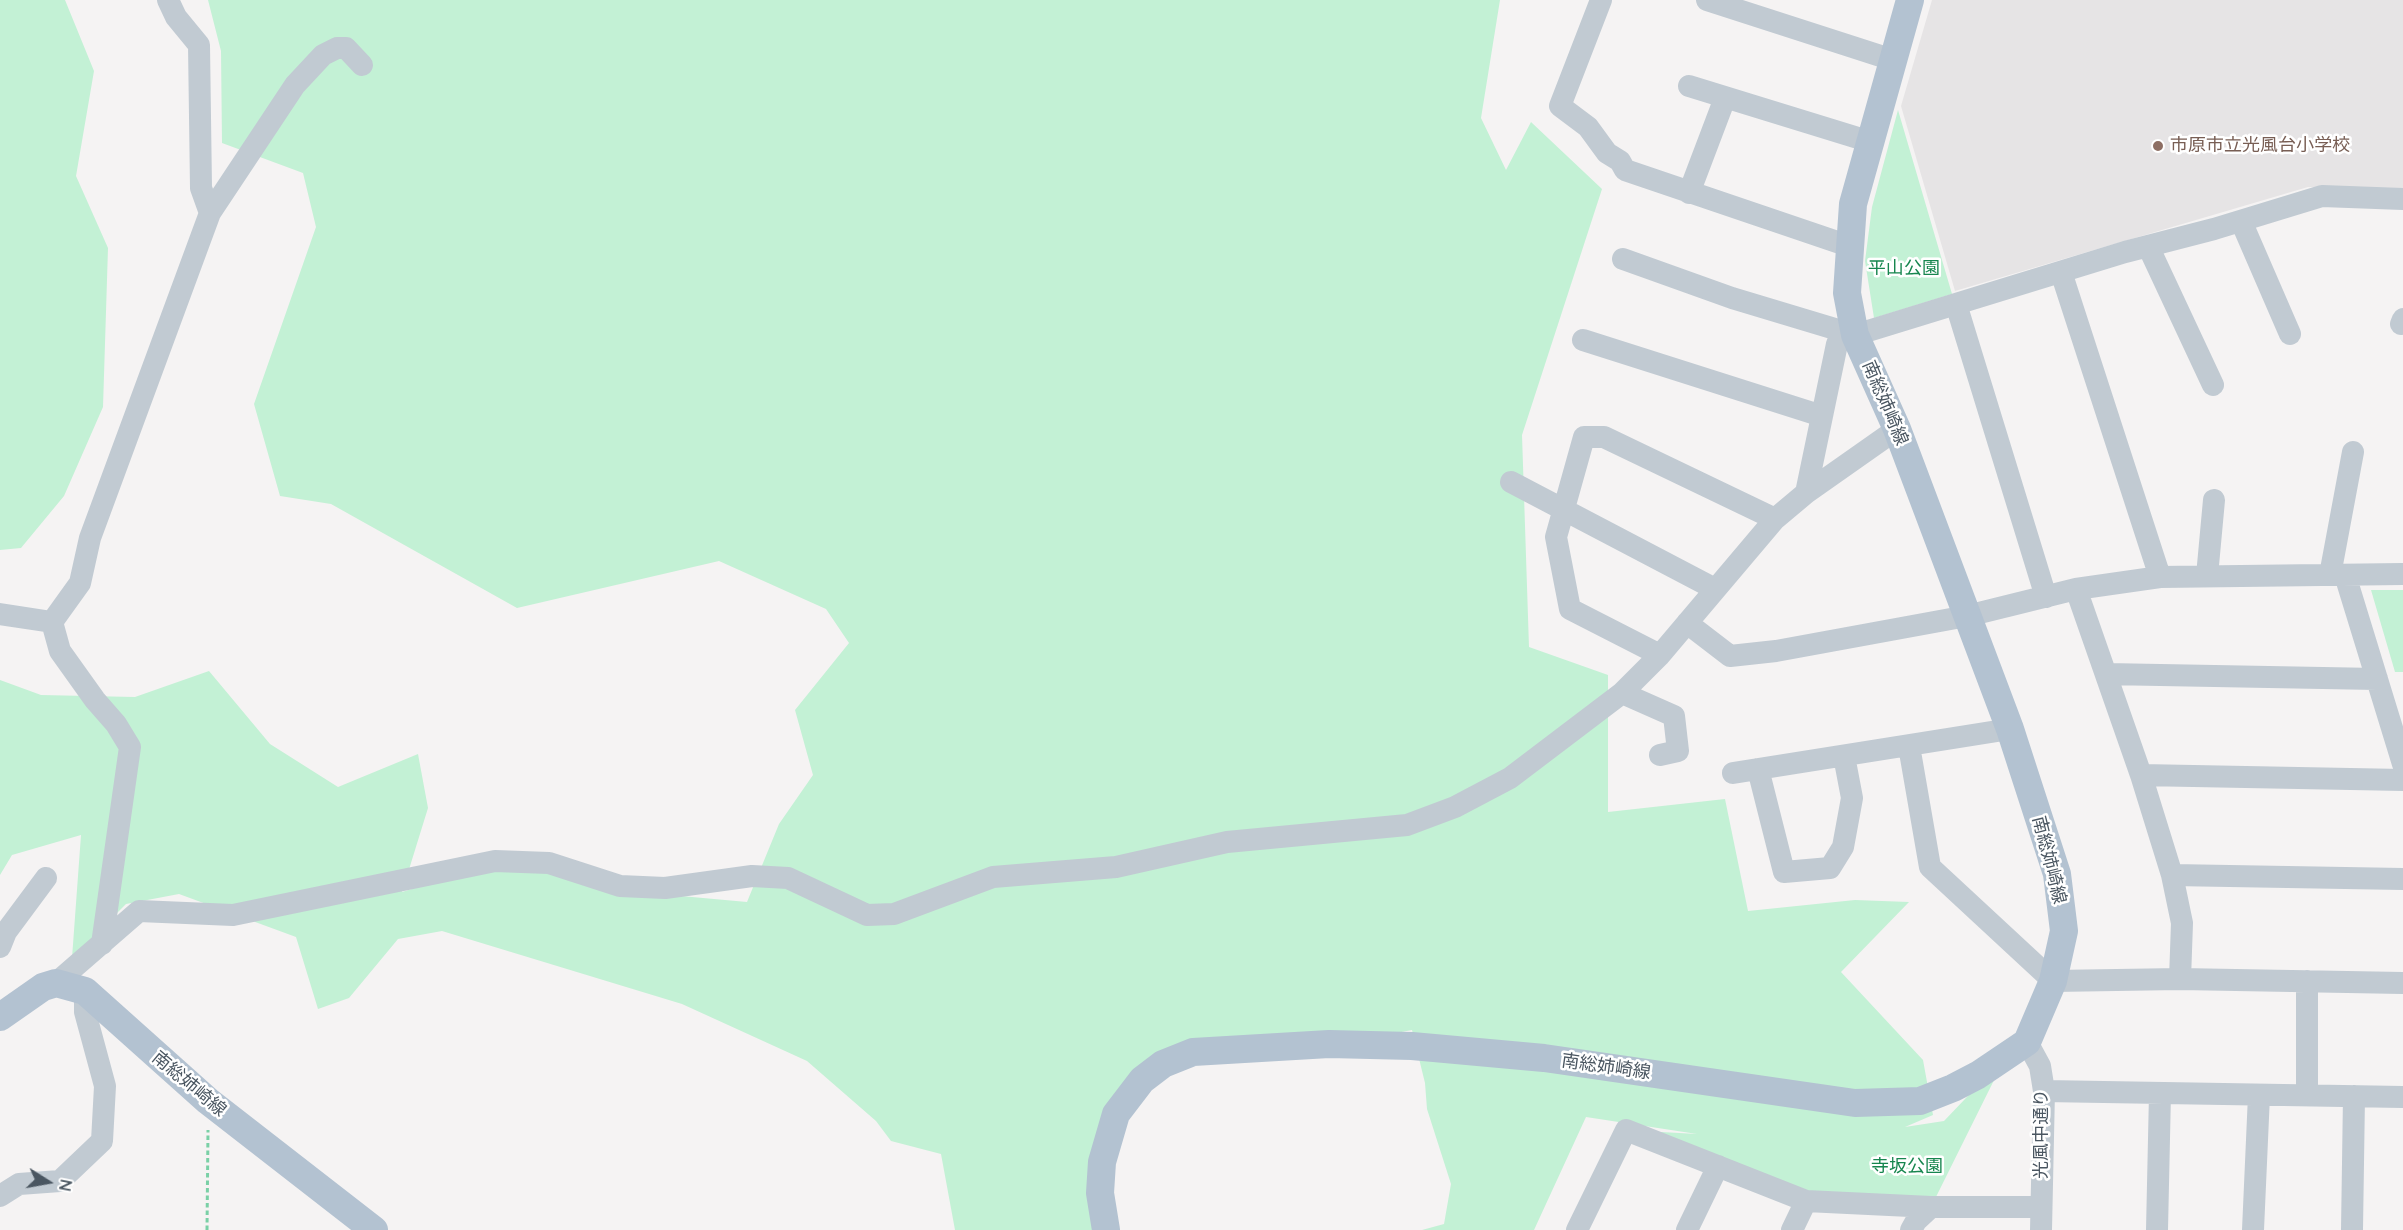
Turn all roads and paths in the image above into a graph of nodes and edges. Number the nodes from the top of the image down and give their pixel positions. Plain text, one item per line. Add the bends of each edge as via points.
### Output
1 (168, 0) edge
2 (1601, 0) edge
3 (1707, 0) edge
4 (1910, 0) edge
5 (1893, 60) junction
6 (362, 65) dead end
7 (1689, 86) dead end
8 (1725, 98) junction
9 (1871, 142) junction
10 (1689, 193) junction
11 (2403, 199) edge
12 (210, 213) junction
13 (2241, 221) junction
14 (1849, 246) junction
15 (2148, 246) junction
16 (1623, 259) dead end
17 (2061, 272) junction
18 (1956, 304) junction
19 (2290, 334) dead end
20 (1855, 335) junction
21 (1583, 340) dead end
22 (2213, 385) dead end
23 (1822, 416) junction
24 (1897, 429) junction
25 (2353, 452) dead end
26 (1511, 482) dead end
27 (1806, 493) junction
28 (2214, 500) dead end
29 (1562, 508) junction
30 (1775, 519) junction
31 (2402, 569) edge
32 (2337, 575) junction
33 (2207, 576) junction
34 (2160, 577) junction
35 (1714, 589) junction
36 (2076, 589) junction
37 (2046, 597) junction
38 (0, 614) edge
39 (1967, 616) junction
40 (52, 622) junction
41 (1687, 623) junction
42 (1660, 655) junction
43 (2106, 674) junction
44 (2377, 679) junction
45 (1622, 693) junction
46 (2010, 729) junction
47 (1909, 746) junction
48 (1660, 754) dead end
49 (1844, 756) junction
50 (2403, 764) edge
51 (1758, 769) junction
52 (1733, 773) dead end
53 (2141, 775) junction
54 (2403, 780) edge
55 (2172, 875) junction
56 (46, 878) dead end
57 (2403, 879) edge
58 (102, 944) junction
59 (0, 947) edge
60 (2180, 979) junction
61 (2054, 981) junction
62 (2307, 981) junction
63 (56, 983) junction
64 (2403, 983) edge
65 (84, 991) junction
66 (0, 1017) edge
67 (2026, 1042) junction
68 (2044, 1091) junction
69 (2160, 1093) junction
70 (2259, 1095) junction
71 (2307, 1095) junction
72 (2354, 1096) junction
73 (2403, 1097) edge
74 (208, 1101) junction
75 (1718, 1166) junction
76 (0, 1196) edge
77 (1806, 1201) junction
78 (1931, 1207) junction
79 (2041, 1207) junction
80 (207, 1230) edge
81 (374, 1230) edge
82 (1106, 1230) edge
83 (1576, 1230) edge
84 (1687, 1230) edge
85 (1792, 1230) edge
86 (1911, 1230) edge
87 (1930, 1230) edge
88 (2041, 1230) edge
89 (2157, 1230) edge
90 (2253, 1230) edge
91 (2352, 1230) edge

1 - 12 street via 176,17 199,45 201,188
2 - 10 street via 1560,106 1588,127 1625,170
3 - 5 street
4 - 5 main road, 南総姉崎線
5 - 9 main road, 南総姉崎線
6 - 12 street via 346,48 323,56 295,85
7 - 8 street
8 - 9 street
8 - 10 street
9 - 14 main road, 南総姉崎線 via 1853,204
10 - 14 street
11 - 13 street via 2322,196
12 - 40 street via 90,538 80,583
13 - 15 street
13 - 19 street
14 - 20 main road, 南総姉崎線 via 1847,293
15 - 17 street
15 - 22 street
16 - 20 street via 1732,298
17 - 18 street
17 - 34 street
18 - 20 street
18 - 37 street
20 - 23 street via 1837,344
20 - 24 main road, 南総姉崎線
21 - 23 street
23 - 27 street
24 - 27 street
24 - 39 main road, 南総姉崎線
25 - 32 street
26 - 29 street
27 - 30 street
28 - 33 street
29 - 30 street via 1584,437 1604,437
29 - 35 street
29 - 42 street via 1556,537 1570,609
30 - 35 street
31 - 32 street
32 - 33 street
32 - 44 street
33 - 34 street
34 - 36 street
35 - 41 street
36 - 37 street
36 - 43 street
37 - 39 street
38 - 40 street
39 - 41 street via 1730,656
39 - 46 main road, 南総姉崎線
40 - 58 street via 60,651 130,747
41 - 42 street
42 - 45 street
43 - 44 street
43 - 53 street
44 - 50 street
45 - 48 street via 1674,716 1678,751
45 - 58 street via 1510,778 1455,807 1407,825 1227,842 1116,867 993,877 894,914 867,915 788,878 752,876 665,888 620,886 549,863 495,861 233,915 139,911
46 - 47 street
46 - 61 main road, 南総姉崎線 via 2057,874 2064,931
47 - 49 street
47 - 61 street via 1930,867
49 - 51 street
49 - 51 street via 1852,798 1843,847 1830,868 1784,872
51 - 52 street
53 - 54 street
53 - 55 street
55 - 57 street
55 - 60 street via 2182,923
56 - 59 street
58 - 63 street
60 - 61 street
60 - 62 street
61 - 67 main road, 南総姉崎線
62 - 64 street
62 - 71 street
63 - 65 main road, 南総姉崎線
63 - 66 main road via 43,987
65 - 74 main road, 南総姉崎線
65 - 76 street via 85,1012 105,1086 102,1141 60,1181 19,1184
67 - 68 street, 光風中通り via 2040,1066
67 - 82 main road, 南総姉崎線 via 1978,1075 1920,1101 1855,1103 1544,1058 1413,1046 1329,1044 1193,1052 1163,1064 1142,1080 1116,1114 1102,1162 1100,1193
68 - 69 street
68 - 79 street, 光風中通り
69 - 70 street
69 - 89 street
70 - 71 street
70 - 90 street
71 - 72 street
72 - 73 street
72 - 91 street
74 - 80 path
74 - 81 main road, 南総姉崎線
75 - 77 street
75 - 83 street via 1626,1130
75 - 84 street
77 - 78 street
77 - 85 street
78 - 79 street
78 - 86 street
78 - 87 street
79 - 88 street, 光風中通り

